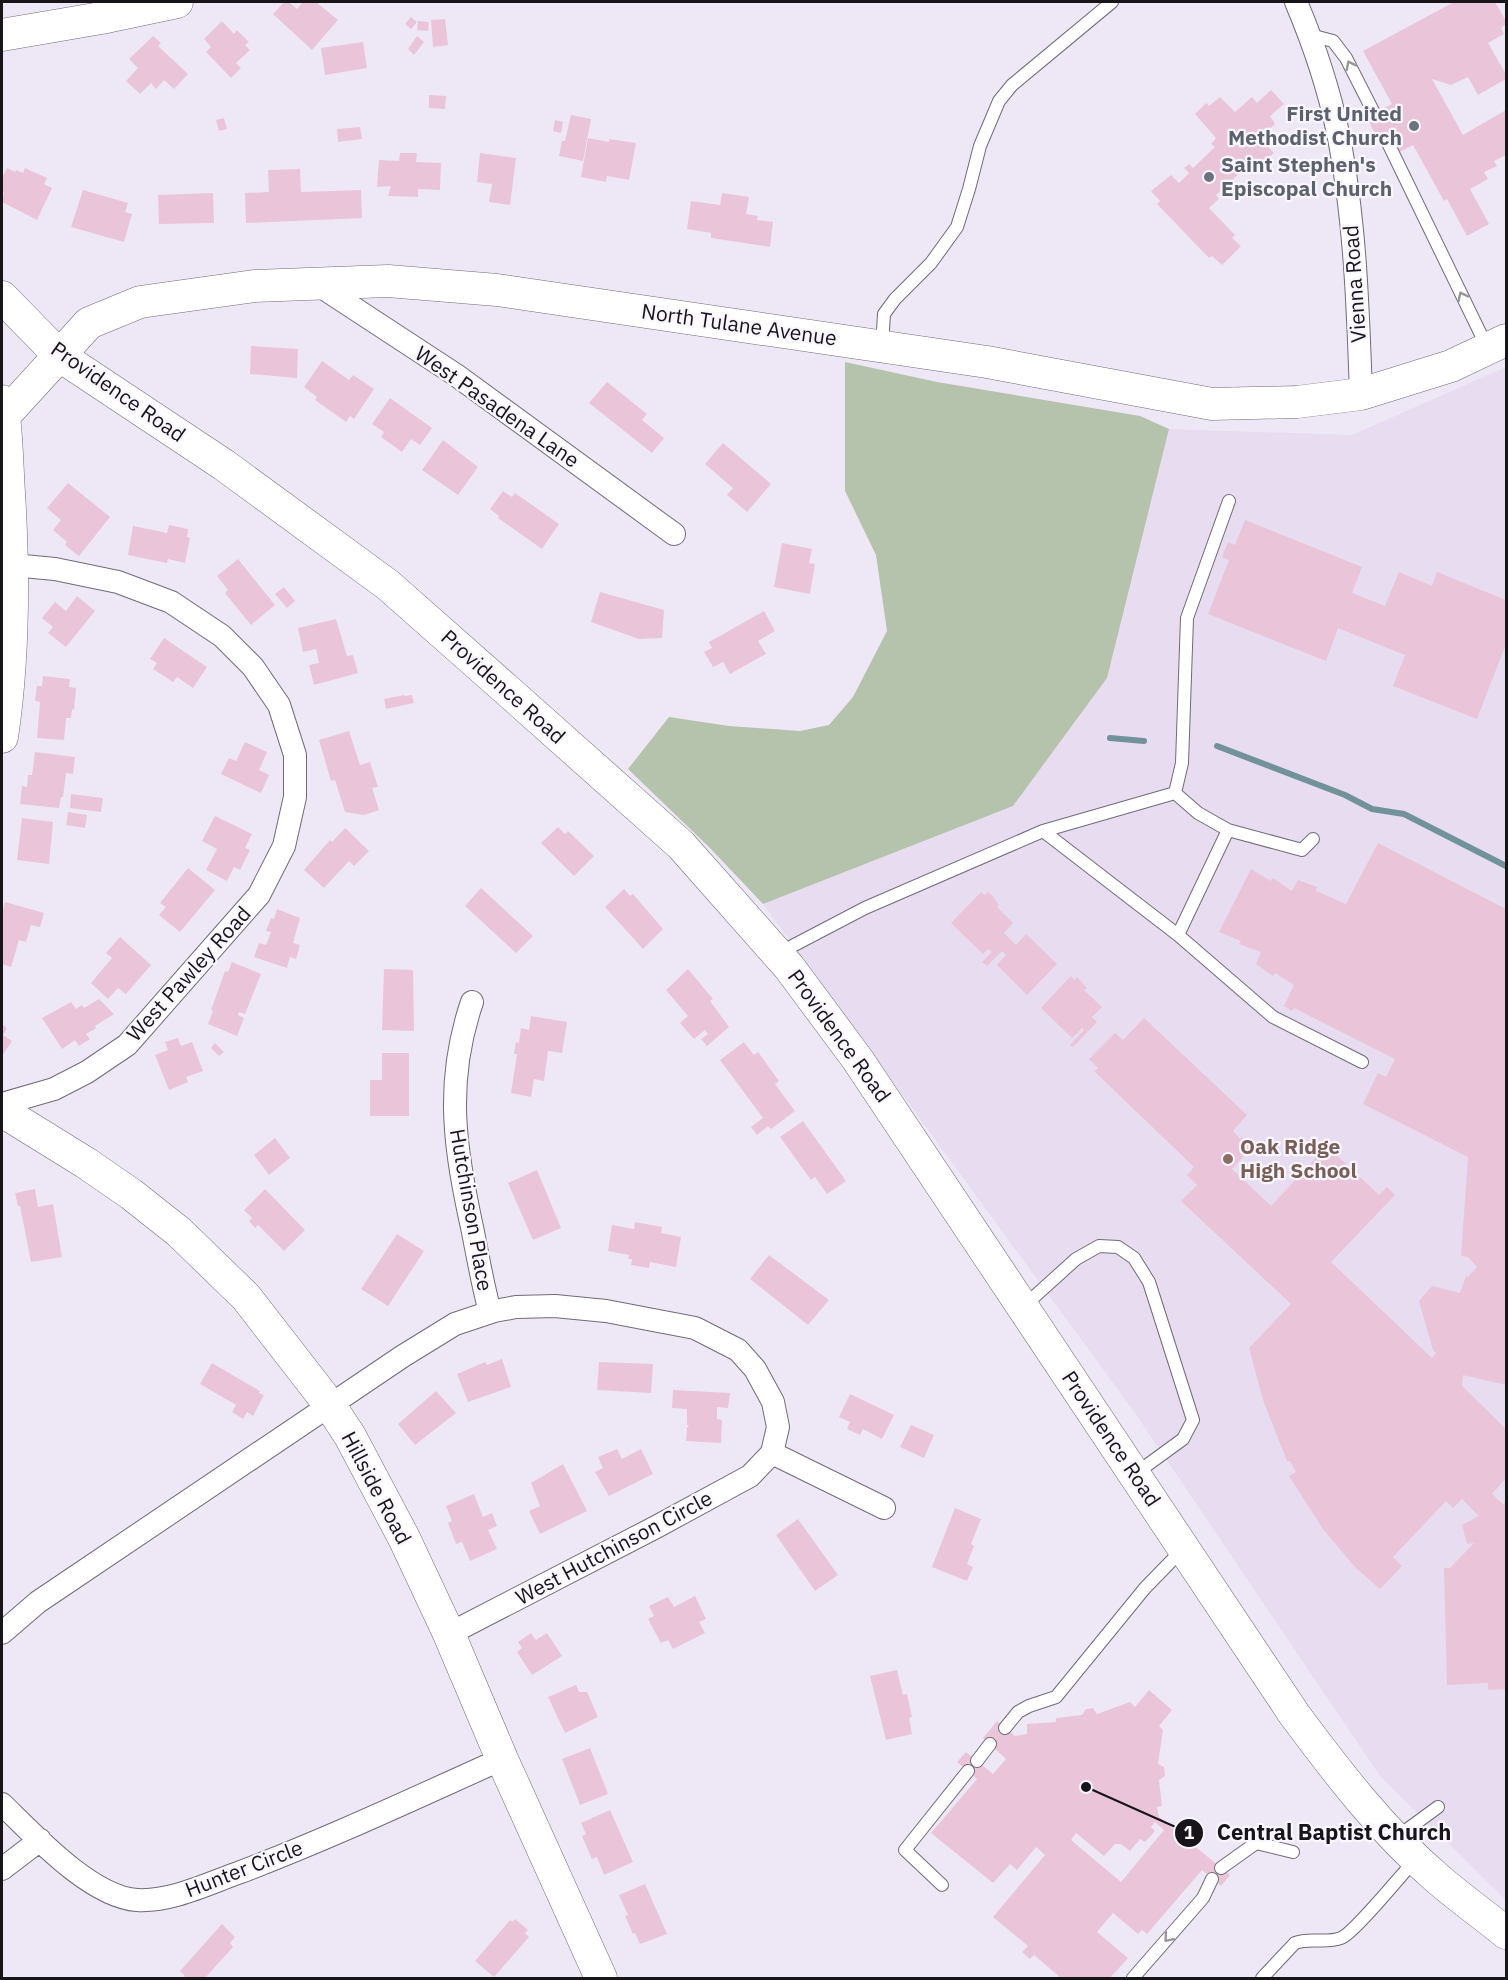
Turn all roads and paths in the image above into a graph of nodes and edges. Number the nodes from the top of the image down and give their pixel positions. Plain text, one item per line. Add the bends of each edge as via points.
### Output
1 (177, 2) edge
2 (1112, 2) edge
3 (1296, 2) edge
4 (99, 10) edge
5 (2, 35) edge
6 (1310, 35) junction
7 (1374, 114) dead end
8 (1388, 143) dead end
9 (317, 284) junction
10 (2, 297) edge
11 (1497, 344) edge
12 (882, 346) junction
13 (60, 356) junction
14 (1361, 394) junction
15 (3, 409) edge
16 (1229, 501) dead end
17 (674, 534) dead end
18 (8, 564) edge
19 (2, 737) edge
20 (1175, 793) junction
21 (1228, 830) junction
22 (1043, 831) junction
23 (1313, 839) dead end
24 (1178, 935) junction
25 (778, 954) junction
26 (472, 1002) dead end
27 (1362, 1062) dead end
28 (2, 1104) edge
29 (2, 1111) edge
30 (1023, 1307) junction
31 (490, 1312) junction
32 (329, 1404) junction
33 (772, 1453) junction
34 (1135, 1474) junction
35 (884, 1508) dead end
36 (1184, 1548) junction
37 (2, 1633) edge
38 (449, 1634) junction
39 (1005, 1728) dead end
40 (990, 1744) dead end
41 (502, 1759) junction
42 (977, 1761) dead end
43 (968, 1771) dead end
44 (2, 1804) edge
45 (1438, 1807) dead end
46 (40, 1840) junction
47 (1406, 1848) junction
48 (1293, 1852) dead end
49 (1221, 1868) dead end
50 (2, 1869) edge
51 (1212, 1879) dead end
52 (942, 1885) dead end
53 (1506, 1933) edge
54 (602, 1978) edge
55 (1132, 1978) edge
56 (1262, 1978) edge

1 - 4 street
2 - 12 lane via 1012,85 999,101 980,147 957,227 931,263 894,299 884,315
3 - 6 street, Vienna Road
4 - 5 street
7 -> 6 lane via 1346,58 1333,41
6 - 14 street, Vienna Road via 1338,132 1359,310
11 -> 8 lane
9 - 12 street, North Tulane Avenue via 388,281 496,290
9 - 13 street, North Tulane Avenue via 254,286 140,302 89,323
9 - 17 street, West Pasadena Lane via 456,375
10 - 13 street, Providence Road
11 - 14 street, North Tulane Avenue via 1451,366
12 - 14 street, North Tulane Avenue via 1212,404 1297,402
13 - 15 street, North Tulane Avenue
13 - 25 street, Providence Road via 224,465 388,585 681,845
15 - 18 street
16 - 20 lane via 1187,618 1182,763
18 - 19 street via 12,611
18 - 28 street, West Pawley Road via 118,582 171,602 222,636 253,667 279,705 295,755 295,797 284,846 259,895 127,1045 54,1089
20 - 21 lane via 1198,813
20 - 22 lane
21 - 23 lane via 1302,850
21 - 24 lane
22 - 24 lane
22 - 25 lane via 865,908
24 - 27 lane via 1273,1017
25 - 30 street, Providence Road via 858,1060
26 - 31 street, Hutchinson Place via 463,1027 453,1110 462,1180
29 - 32 street, Hillside Road via 132,1194 179,1232 246,1298
30 - 34 street, Providence Road
30 - 34 lane via 1076,1259 1100,1246 1118,1246 1134,1258 1149,1282 1193,1419 1183,1440
31 - 32 street via 455,1324
31 - 33 street via 555,1306 696,1328 738,1350 755,1368 773,1402 778,1427
32 - 37 street via 38,1602
32 - 38 street, Hillside Road via 404,1538
33 - 35 street
33 - 38 street, West Hutchinson Circle via 750,1476
34 - 36 street, Providence Road
36 - 39 lane via 1145,1588 1056,1696 1018,1712
36 - 47 street, Providence Road via 1294,1714 1350,1788
38 - 41 street, Hillside Road
40 - 42 lane
41 - 46 street, Hunter Circle via 281,1856 164,1898 136,1900 101,1889 70,1868
41 - 54 street, Hillside Road
43 - 52 lane via 905,1850
44 - 46 street, Hunter Circle
45 - 47 lane
46 - 50 street
47 - 53 street, Providence Road
47 - 56 lane via 1346,1936 1295,1943
48 - 49 lane via 1256,1843
51 -> 55 lane via 1203,1898

